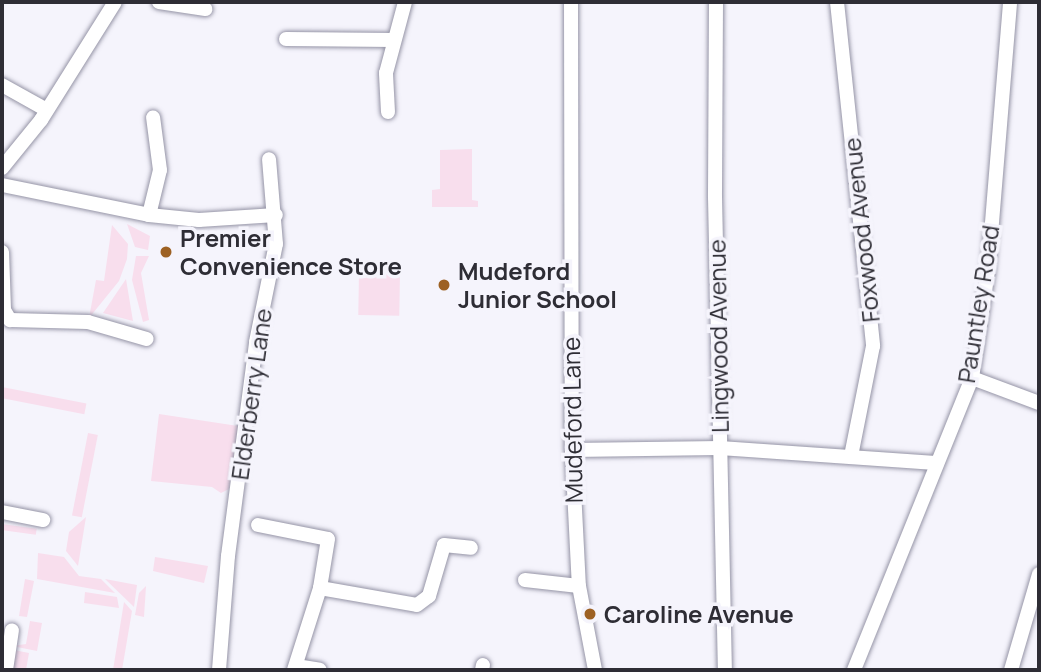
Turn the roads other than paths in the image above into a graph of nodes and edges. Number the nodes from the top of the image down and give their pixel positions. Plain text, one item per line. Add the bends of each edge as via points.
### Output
1 (115, 2) edge
2 (159, 2) edge
3 (405, 2) edge
4 (571, 2) edge
5 (716, 2) edge
6 (837, 2) edge
7 (1014, 2) edge
8 (205, 9) dead end
9 (286, 39) dead end
10 (394, 40) junction
11 (2, 85) edge
12 (47, 110) junction
13 (388, 112) dead end
14 (153, 117) dead end
15 (269, 159) dead end
16 (2, 168) edge
17 (2, 185) edge
18 (149, 215) junction
19 (276, 215) junction
20 (2, 252) edge
21 (147, 339) dead end
22 (972, 378) junction
23 (1039, 402) edge
24 (720, 448) junction
25 (572, 450) junction
26 (851, 456) junction
27 (935, 463) junction
28 (2, 512) edge
29 (43, 520) dead end
30 (258, 524) dead end
31 (471, 548) dead end
32 (1039, 574) edge
33 (524, 580) dead end
34 (579, 586) junction
35 (320, 588) junction
36 (12, 630) dead end
37 (295, 668) edge
38 (6, 670) edge
39 (219, 670) edge
40 (320, 670) edge
41 (595, 670) edge
42 (726, 670) edge
43 (854, 670) edge
44 (1011, 670) edge

1 - 12 street
2 - 8 street
3 - 10 street
4 - 25 street, Mudeford Lane
5 - 24 street, Lingwood Avenue
6 - 26 street, Foxwood Avenue via 873,346
7 - 22 street, Pauntley Road via 988,271
9 - 10 street
10 - 13 street via 386,73
11 - 12 street
12 - 16 street
14 - 18 street via 160,170
15 - 19 street, Elderberry Lane
17 - 18 street
18 - 19 street via 199,220
19 - 39 street, Elderberry Lane via 235,503
20 - 21 street via 4,310 10,320 88,322
22 - 23 street
22 - 27 street, Pauntley Road
24 - 25 street
24 - 26 street
24 - 42 street, Lingwood Avenue
25 - 34 street, Mudeford Lane
26 - 27 street
27 - 43 street, Pauntley Road
28 - 29 street
30 - 35 street via 328,539
31 - 35 street via 444,545 429,596 417,605
32 - 44 street
33 - 34 street
34 - 41 street, Mudeford Lane
35 - 37 street
36 - 38 street
37 - 40 street

